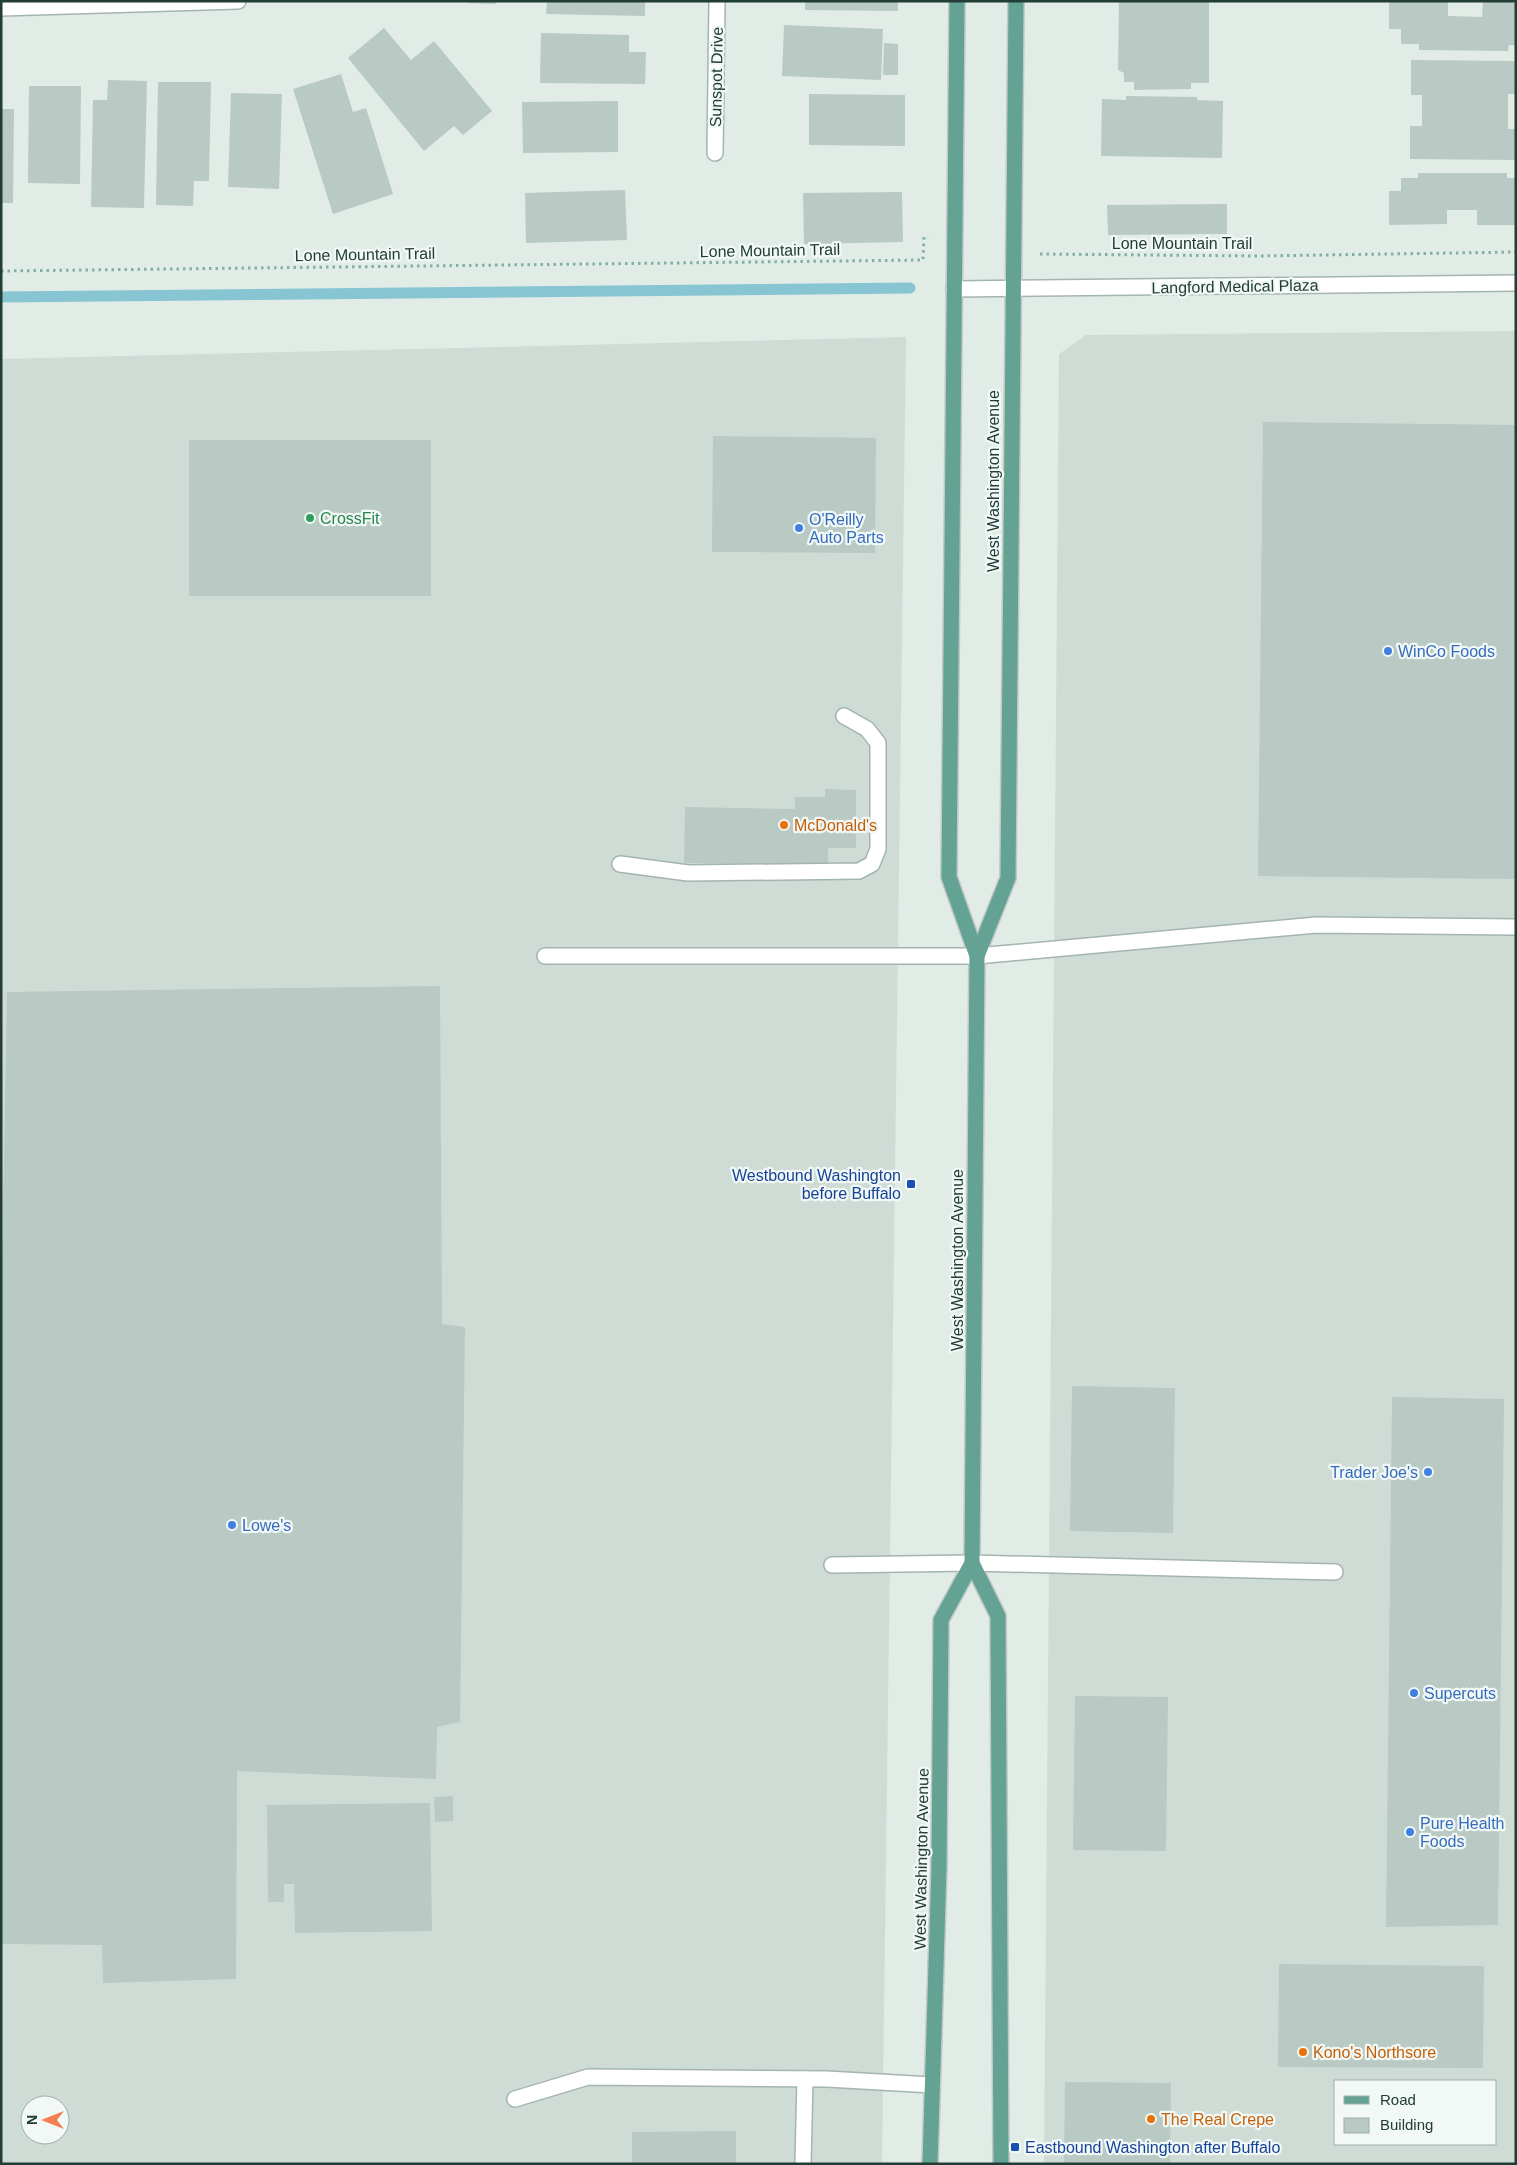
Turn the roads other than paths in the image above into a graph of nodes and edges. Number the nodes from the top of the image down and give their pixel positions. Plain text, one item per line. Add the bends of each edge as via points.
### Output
1 (238, 1) edge
2 (717, 1) edge
3 (957, 1) edge
4 (1016, 1) edge
5 (1, 8) edge
6 (715, 154) dead end
7 (1516, 283) edge
8 (954, 289) junction
9 (1013, 289) junction
10 (844, 716) dead end
11 (620, 864) dead end
12 (1516, 926) edge
13 (545, 956) dead end
14 (977, 956) junction
15 (972, 1564) junction
16 (832, 1565) dead end
17 (1335, 1572) dead end
18 (805, 2079) junction
19 (932, 2085) junction
20 (515, 2099) dead end
21 (803, 2164) edge
22 (930, 2164) edge
23 (1001, 2164) edge

1 - 5 street
2 - 6 street, Sunspot Drive
3 - 8 main road, West Washington Avenue
4 - 9 main road, West Washington Avenue
7 - 9 street, Langford Medical Plaza
8 - 9 street, Langford Medical Plaza
8 - 14 main road, West Washington Avenue via 949,877
9 - 14 main road, West Washington Avenue via 1008,878
10 - 11 street via 867,729 878,742 878,850 872,864 858,871 697,873
12 - 14 street via 1316,925
13 - 14 street
14 - 15 main road, West Washington Avenue
15 - 16 street
15 - 17 street
15 - 19 main road, West Washington Avenue via 941,1620 940,1867
15 - 23 main road, West Washington Avenue via 998,1616
18 - 19 street
18 - 20 street via 588,2077
18 - 21 street
19 - 22 main road, West Washington Avenue

